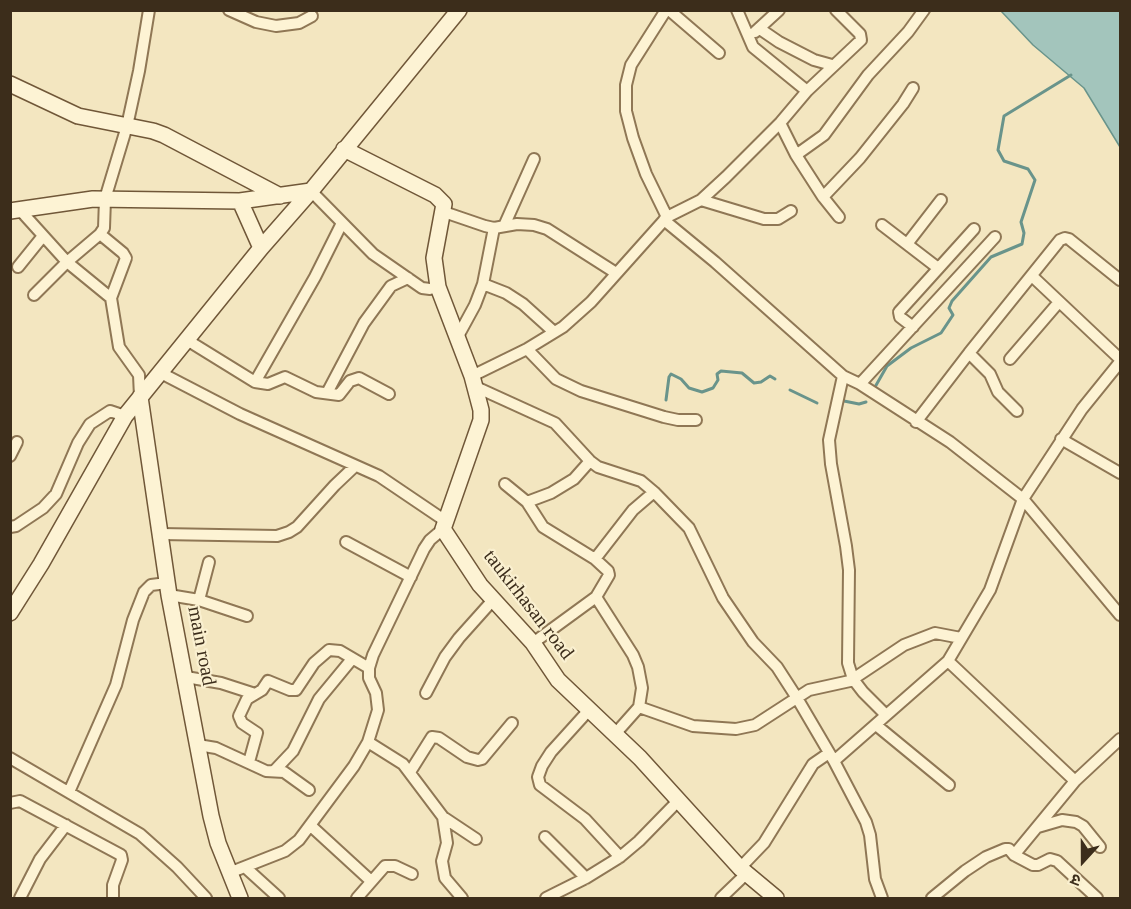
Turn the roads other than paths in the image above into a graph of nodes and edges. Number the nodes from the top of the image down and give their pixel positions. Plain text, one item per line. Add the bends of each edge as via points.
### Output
1 (149, 10) edge
2 (229, 10) edge
3 (668, 10) edge
4 (737, 10) edge
5 (779, 10) edge
6 (836, 10) edge
7 (924, 10) edge
8 (454, 12) edge
9 (312, 16) dead end
10 (760, 30) junction
11 (749, 36) junction
12 (719, 53) dead end
13 (832, 65) junction
14 (10, 84) edge
15 (913, 88) dead end
16 (807, 91) junction
17 (780, 123) junction
18 (127, 126) junction
19 (344, 149) junction
20 (796, 155) junction
21 (534, 159) dead end
22 (311, 191) junction
23 (280, 196) junction
24 (823, 197) junction
25 (105, 199) junction
26 (701, 200) junction
27 (941, 200) dead end
28 (240, 201) junction
29 (15, 211) edge
30 (791, 211) dead end
31 (444, 212) junction
32 (839, 217) dead end
33 (665, 218) junction
34 (342, 223) junction
35 (882, 225) dead end
36 (499, 227) junction
37 (974, 229) dead end
38 (100, 234) junction
39 (43, 236) junction
40 (995, 237) dead end
41 (907, 244) junction
42 (261, 248) junction
43 (67, 262) junction
44 (18, 267) dead end
45 (938, 268) junction
46 (616, 273) junction
47 (1032, 276) junction
48 (408, 278) junction
49 (1120, 280) edge
50 (483, 284) junction
51 (438, 287) junction
52 (34, 295) dead end
53 (111, 298) junction
54 (1059, 302) junction
55 (913, 327) junction
56 (554, 332) junction
57 (457, 338) junction
58 (187, 340) junction
59 (527, 349) junction
60 (969, 353) junction
61 (1010, 359) dead end
62 (1120, 360) edge
63 (161, 373) junction
64 (843, 376) junction
65 (255, 382) junction
66 (474, 382) junction
67 (860, 384) junction
68 (327, 393) junction
69 (389, 394) dead end
70 (140, 397) junction
71 (1017, 411) dead end
72 (125, 417) junction
73 (696, 420) dead end
74 (916, 422) junction
75 (1061, 439) junction
76 (17, 442) dead end
77 (10, 456) edge
78 (590, 461) junction
79 (355, 466) junction
80 (1120, 473) edge
81 (505, 484) dead end
82 (654, 492) junction
83 (1023, 499) junction
84 (527, 502) junction
85 (445, 525) junction
86 (12, 529) edge
87 (161, 534) junction
88 (346, 542) dead end
89 (595, 560) junction
90 (209, 562) dead end
91 (411, 577) junction
92 (168, 589) junction
93 (596, 597) junction
94 (199, 600) junction
95 (493, 600) junction
96 (10, 614) edge
97 (1120, 615) edge
98 (247, 616) dead end
99 (961, 638) junction
100 (533, 643) junction
101 (352, 658) junction
102 (948, 661) junction
103 (369, 669) junction
104 (186, 677) junction
105 (848, 681) junction
106 (426, 693) dead end
107 (255, 694) junction
108 (797, 698) junction
109 (639, 707) junction
110 (589, 710) junction
111 (886, 715) junction
112 (512, 723) dead end
113 (876, 725) junction
114 (615, 734) junction
115 (1120, 739) edge
116 (368, 742) junction
117 (198, 745) junction
118 (832, 757) junction
119 (10, 758) edge
120 (249, 762) junction
121 (274, 770) junction
122 (410, 772) junction
123 (1075, 781) junction
124 (949, 784) dead end
125 (309, 790) dead end
126 (69, 792) junction
127 (678, 801) junction
128 (10, 803) edge
129 (443, 817) junction
130 (66, 825) junction
131 (311, 826) junction
132 (1038, 827) junction
133 (545, 837) dead end
134 (476, 839) dead end
135 (1100, 847) dead end
136 (1014, 855) junction
137 (620, 857) junction
138 (246, 868) junction
139 (743, 871) junction
140 (229, 873) junction
141 (412, 874) dead end
142 (586, 878) junction
143 (371, 881) junction
144 (20, 898) edge
145 (113, 898) edge
146 (206, 898) edge
147 (240, 898) edge
148 (279, 898) edge
149 (357, 898) edge
150 (462, 898) edge
151 (546, 898) edge
152 (721, 898) edge
153 (776, 898) edge
154 (882, 898) edge
155 (932, 898) edge
156 (1097, 898) edge

1 - 18 street
2 - 9 street via 276,26
3 - 12 street
3 - 33 street via 631,65 626,94 633,138
4 - 11 street
5 - 10 street
6 - 13 street via 862,38
7 - 20 street via 868,75 824,135
8 - 19 main road
10 - 11 street
10 - 13 street via 814,60
11 - 16 street via 759,53
13 - 16 street
14 - 18 main road via 78,116
15 - 24 street via 860,158
16 - 17 street
17 - 20 street
17 - 26 street
18 - 23 main road via 164,135
18 - 25 street
19 - 22 main road
19 - 31 main road via 435,195 444,204
20 - 24 street
21 - 36 street
22 - 23 main road
22 - 34 street
22 - 42 main road
23 - 28 main road
24 - 32 street
25 - 28 main road
25 - 29 main road
25 - 38 street via 105,222
26 - 30 street via 764,219 778,219
26 - 33 street
27 - 41 street
28 - 42 main road
29 - 39 street
31 - 36 street
31 - 51 main road via 434,258
33 - 46 street
33 - 64 street
34 - 48 street via 373,254
34 - 65 street
35 - 41 street
36 - 46 street via 525,225 547,229
36 - 50 street
37 - 45 street
38 - 43 street
38 - 53 street via 126,258
39 - 43 street
39 - 44 street
40 - 55 street
41 - 45 street
42 - 58 main road
43 - 52 street
43 - 53 street
45 - 55 street via 899,312
46 - 56 street via 591,302
47 - 49 street via 1065,238
47 - 54 street
47 - 60 street
48 - 51 street via 422,288
48 - 68 street via 391,286 364,323
50 - 56 street via 523,304
50 - 57 street
51 - 57 main road
53 - 70 street via 119,347 139,375
54 - 61 street
54 - 62 street
55 - 67 street
56 - 59 street
57 - 66 main road
58 - 63 main road
58 - 65 street
59 - 66 street
59 - 73 street via 556,379 581,391 678,420
60 - 71 street
60 - 74 street
62 - 75 street
63 - 70 main road
63 - 79 street
64 - 67 street
64 - 105 street via 829,440 849,570
65 - 68 street via 268,384 285,377
66 - 78 street via 555,423
66 - 85 main road via 480,420
67 - 74 street
68 - 69 street via 339,395 350,381 360,378
70 - 72 main road
70 - 87 main road, main road
72 - 86 street via 110,411 90,424 56,494
72 - 96 main road
74 - 83 street via 974,460
75 - 80 street
75 - 83 street
76 - 77 street
78 - 82 street via 641,482
78 - 84 street via 574,480
79 - 85 street via 379,476
79 - 87 street via 289,532 277,536
81 - 84 street
82 - 89 street via 633,510
82 - 108 street via 689,528 723,598
83 - 97 street
83 - 99 street via 990,590
84 - 89 street via 543,527
85 - 91 street via 424,549
85 - 95 main road, taukirhasan road
87 - 92 main road, main road
88 - 91 street
89 - 93 street via 609,575
90 - 94 street
91 - 103 street
92 - 94 street
92 - 104 main road, main road
92 - 126 street via 146,587 116,685
93 - 100 street
93 - 109 street via 638,667 642,688
94 - 98 street
95 - 100 main road, taukirhasan road
95 - 106 street via 452,647
99 - 102 street
99 - 105 street via 935,633 904,645
100 - 110 main road, taukirhasan road via 558,680
101 - 103 street
101 - 107 street via 329,650 296,690 269,681
101 - 121 street via 319,699 293,751
102 - 111 street
102 - 123 street
103 - 116 street via 378,702
104 - 107 street
104 - 117 main road, main road
105 - 108 street via 809,690
105 - 111 street
107 - 120 street via 247,699 239,719 257,733
108 - 109 street via 755,725 736,729 682,723
108 - 118 street
109 - 114 street
110 - 114 main road, taukirhasan road
110 - 137 street via 551,752 538,777 540,785 585,819
111 - 113 street
112 - 122 street via 478,760 432,737
113 - 118 street
113 - 124 street
114 - 127 main road, taukirhasan road
115 - 123 street
116 - 122 street
116 - 131 street
117 - 120 street
117 - 140 main road, main road via 211,816
118 - 139 street via 813,764
118 - 154 street via 866,822 874,879
119 - 126 street
120 - 121 street via 266,771
121 - 125 street via 284,772
122 - 129 street
123 - 132 street
126 - 146 street via 140,834
127 - 137 street
127 - 139 main road, taukirhasan road
128 - 130 street via 20,801
129 - 134 street
129 - 150 street via 447,843 442,861 445,879
130 - 144 street via 40,859
130 - 145 street via 122,857
131 - 138 street via 285,850
131 - 143 street
132 - 135 street via 1062,820 1076,822
132 - 136 street
133 - 142 street
136 - 155 street via 1005,849 986,857
136 - 156 street via 1033,865 1056,861
137 - 142 street
138 - 140 street
138 - 148 street
139 - 152 street
139 - 153 main road, taukirhasan road
140 - 147 main road, main road
141 - 143 street via 389,865
142 - 151 street
143 - 149 street

